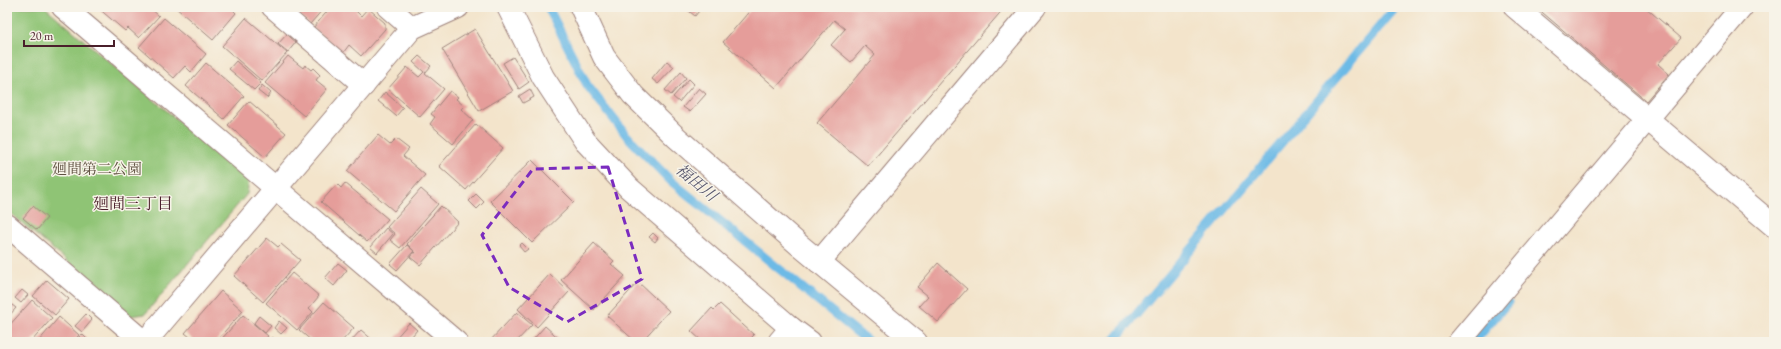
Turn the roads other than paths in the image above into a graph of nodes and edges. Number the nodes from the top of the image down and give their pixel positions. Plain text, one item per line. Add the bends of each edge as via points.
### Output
1 (63, 7) edge
2 (273, 7) edge
3 (388, 7) edge
4 (458, 7) edge
5 (508, 7) edge
6 (581, 7) edge
7 (1035, 7) edge
8 (1515, 7) edge
9 (1742, 7) edge
10 (412, 28) junction
11 (364, 85) junction
12 (1648, 119) junction
13 (276, 188) junction
14 (7, 225) edge
15 (1774, 226) edge
16 (819, 262) junction
17 (785, 335) edge
18 (144, 342) edge
19 (456, 342) edge
20 (810, 342) edge
21 (916, 342) edge
22 (1459, 342) edge

1 - 13 street
2 - 11 street
3 - 10 street
4 - 10 street
5 - 17 street via 543,77 585,141 629,188
6 - 16 street via 604,57 633,95 676,137
7 - 16 street
8 - 12 street
9 - 12 street
10 - 11 street
11 - 13 street
12 - 15 street
12 - 22 street
13 - 18 street
13 - 19 street
14 - 18 street
16 - 21 street
17 - 20 street

